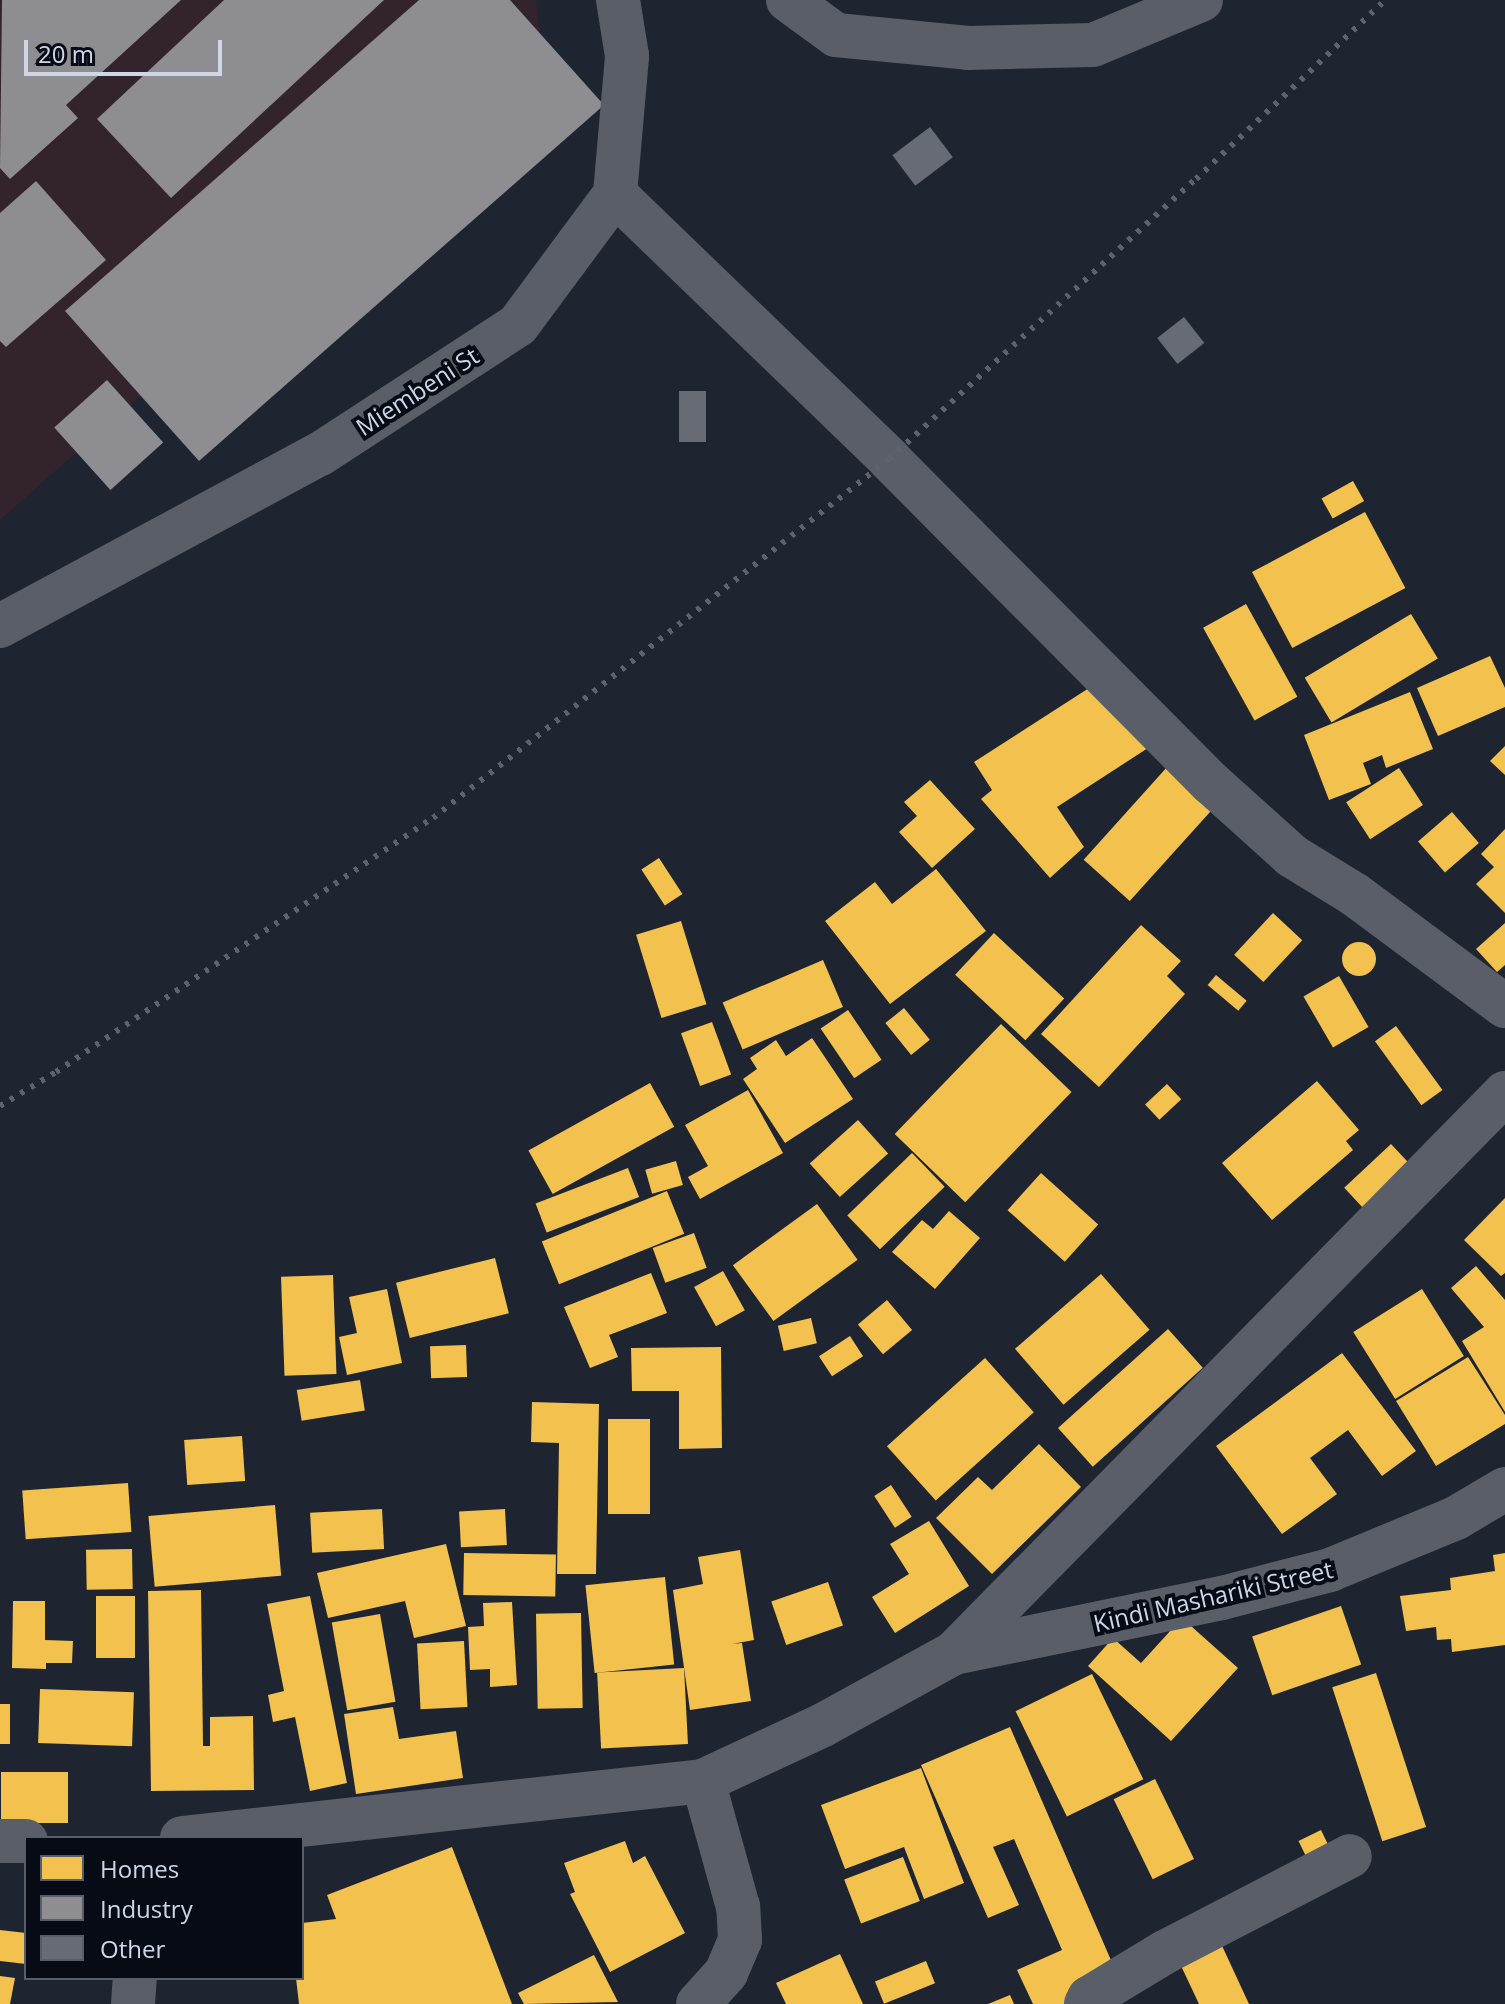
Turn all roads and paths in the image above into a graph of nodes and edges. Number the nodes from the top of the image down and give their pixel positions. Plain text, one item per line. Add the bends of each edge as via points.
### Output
1 (618, 0) edge
2 (788, 0) edge
3 (1201, 0) edge
4 (615, 194) junction
5 (0, 626) edge
6 (1505, 1006) edge
7 (1505, 1093) edge
8 (1505, 1489) edge
9 (954, 1653) junction
10 (703, 1781) junction
11 (200, 1836) edge
12 (0, 1841) edge
13 (24, 1841) edge
14 (1350, 1856) dead end
15 (135, 1980) edge
16 (133, 2004) edge
17 (698, 2004) edge
18 (1086, 2004) edge

1 - 4 street via 627,56
2 - 3 street via 836,35 968,48 1093,45
4 - 5 street, Miembeni St via 518,325 320,454
4 - 6 street via 900,469 1211,783 1292,856 1354,894
7 - 9 street
8 - 9 street, Kindi Mashariki Street via 1456,1518 1330,1570 1222,1598
9 - 10 street via 823,1725
10 - 11 street
10 - 17 street via 738,1907 740,1940 726,1973
12 - 13 street
14 - 18 street via 1165,1952
15 - 16 street

